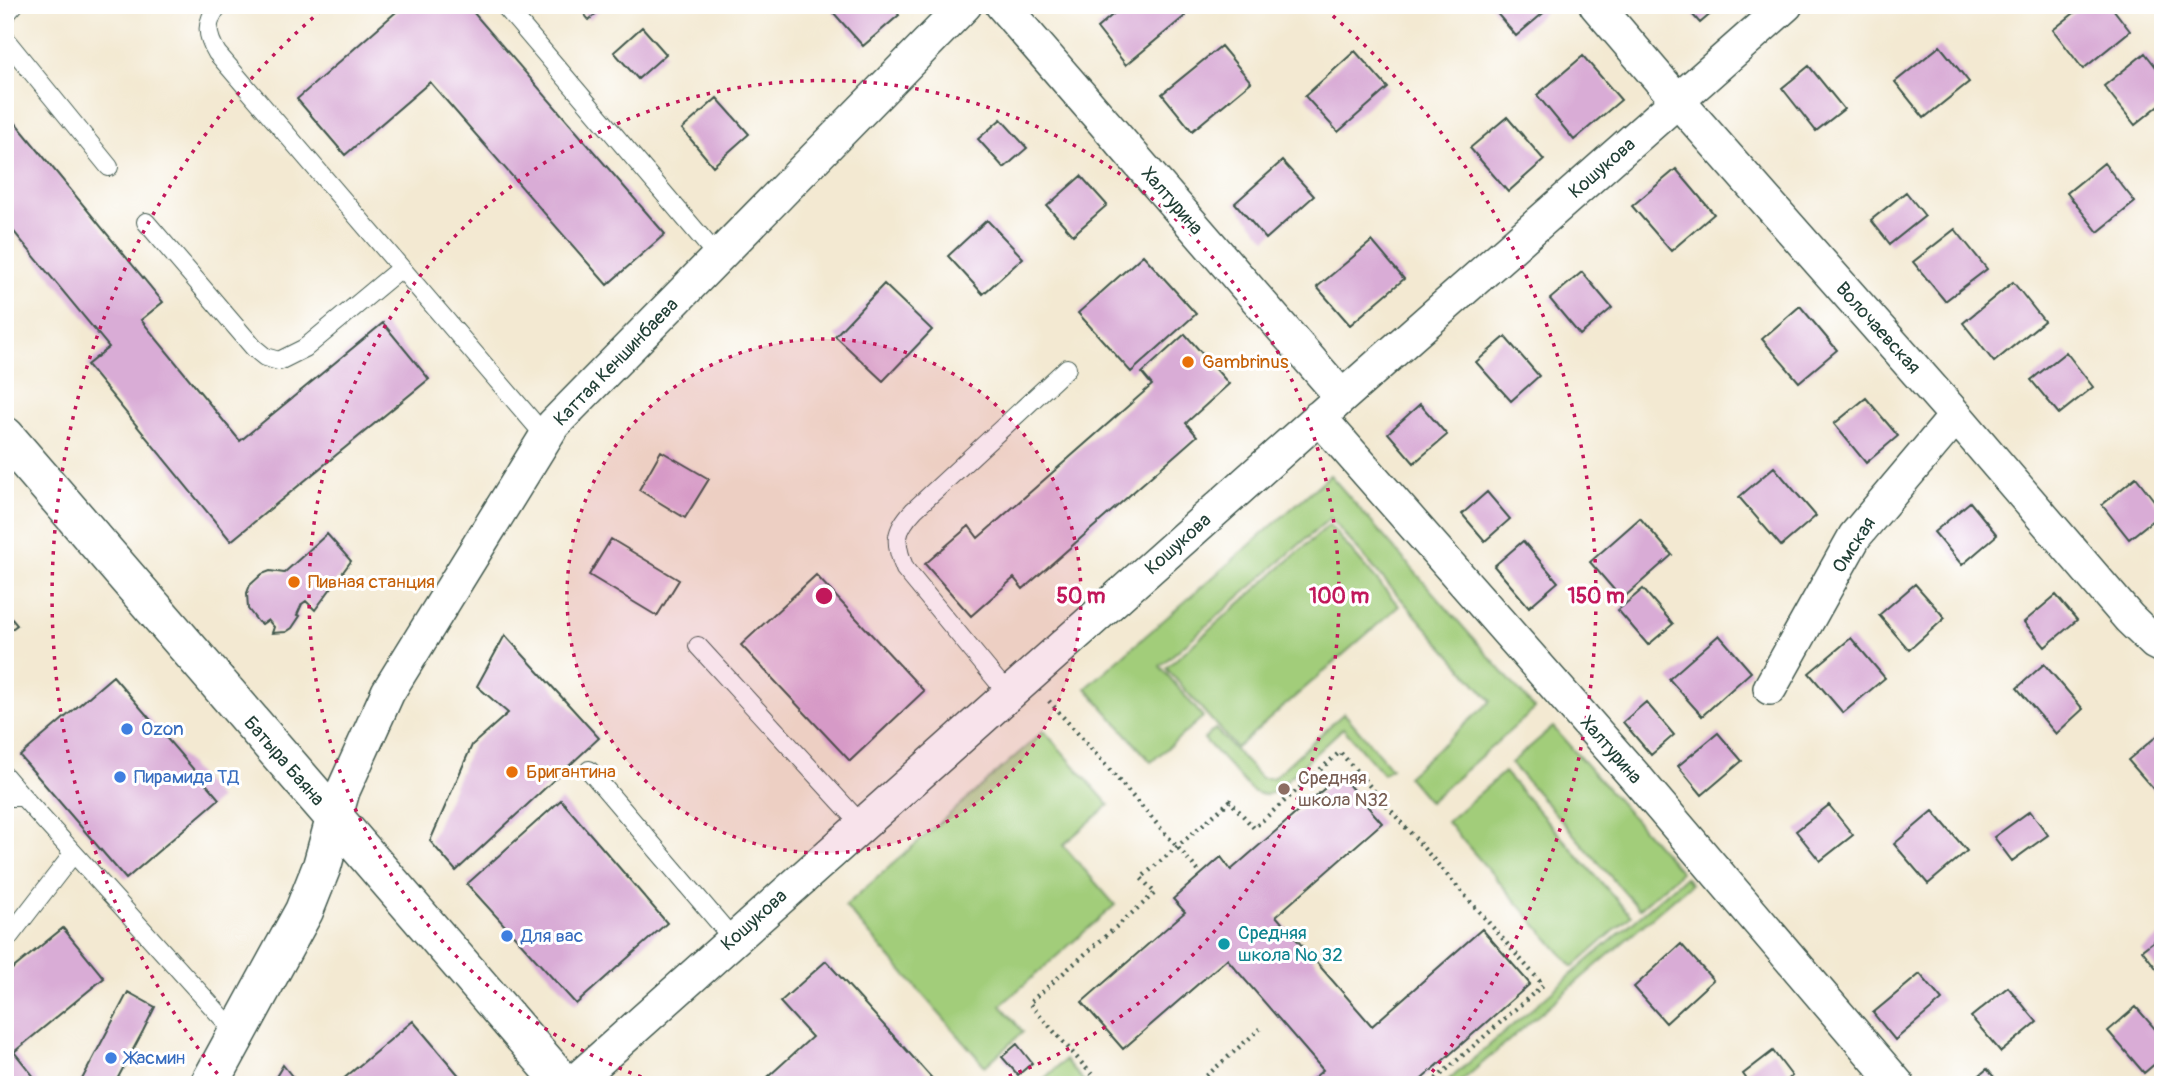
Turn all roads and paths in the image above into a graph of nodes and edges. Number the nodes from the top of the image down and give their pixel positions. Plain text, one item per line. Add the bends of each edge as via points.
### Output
1 (14, 5) edge
2 (219, 5) edge
3 (504, 5) edge
4 (965, 5) edge
5 (1002, 5) edge
6 (1595, 5) edge
7 (1786, 5) edge
8 (5, 15) edge
9 (5, 39) edge
10 (1678, 101) junction
11 (108, 167) dead end
12 (146, 222) dead end
13 (718, 257) junction
14 (401, 268) junction
15 (1067, 368) dead end
16 (1331, 407) junction
17 (1956, 416) junction
18 (5, 436) edge
19 (546, 437) junction
20 (698, 646) dead end
21 (2163, 647) edge
22 (1018, 685) junction
23 (1770, 688) dead end
24 (589, 770) dead end
25 (5, 776) edge
26 (14, 797) edge
27 (335, 820) junction
28 (861, 824) junction
29 (1177, 847) junction
30 (73, 854) junction
31 (1201, 874) dead end
32 (397, 891) junction
33 (304, 911) junction
34 (733, 939) junction
35 (5, 942) edge
36 (1260, 1029) dead end
37 (237, 1034) junction
38 (209, 1085) edge
39 (565, 1085) edge
40 (571, 1085) edge
41 (1101, 1085) edge
42 (1196, 1085) edge
43 (1429, 1085) edge
44 (1898, 1085) edge

1 - 8 lane
2 - 14 lane via 209,19 208,30 216,53
3 - 13 lane
4 - 13 street, Каттая Кеншинбаева
5 - 16 street, Халтурина
6 - 10 street, Волочаевская
7 - 10 street, Кошукова
9 - 11 lane
10 - 16 street, Кошукова
10 - 17 street, Волочаевская
12 - 14 lane via 254,348 279,361 305,348
13 - 19 street, Каттая Кеншинбаева
14 - 19 lane
15 - 22 lane via 914,510 897,535 897,551 905,569
16 - 22 street, Кошукова
16 - 44 street, Халтурина via 1629,770
17 - 21 street, Волочаевская via 2129,618
17 - 23 street, Омская via 1855,536
18 - 27 street, Батыра Баяна
19 - 27 street, Каттая Кеншинбаева via 388,692
20 - 28 lane
22 - 28 street, Кошукова
22 - 29 path
24 - 34 lane
25 - 26 lane
26 - 30 lane
27 - 32 street, Батыра Баяна
27 - 33 street
28 - 34 street, Кошукова
29 - 31 path
29 - 41 path via 1142,878 1155,893 1029,1003
29 - 43 path via 1230,801 1254,828 1340,752 1543,985
30 - 35 lane
30 - 37 lane
32 - 33 street via 372,869 347,864 330,874
32 - 39 street, Батыра Баяна
33 - 37 street
34 - 40 street, Кошукова
36 - 42 path
37 - 38 street

